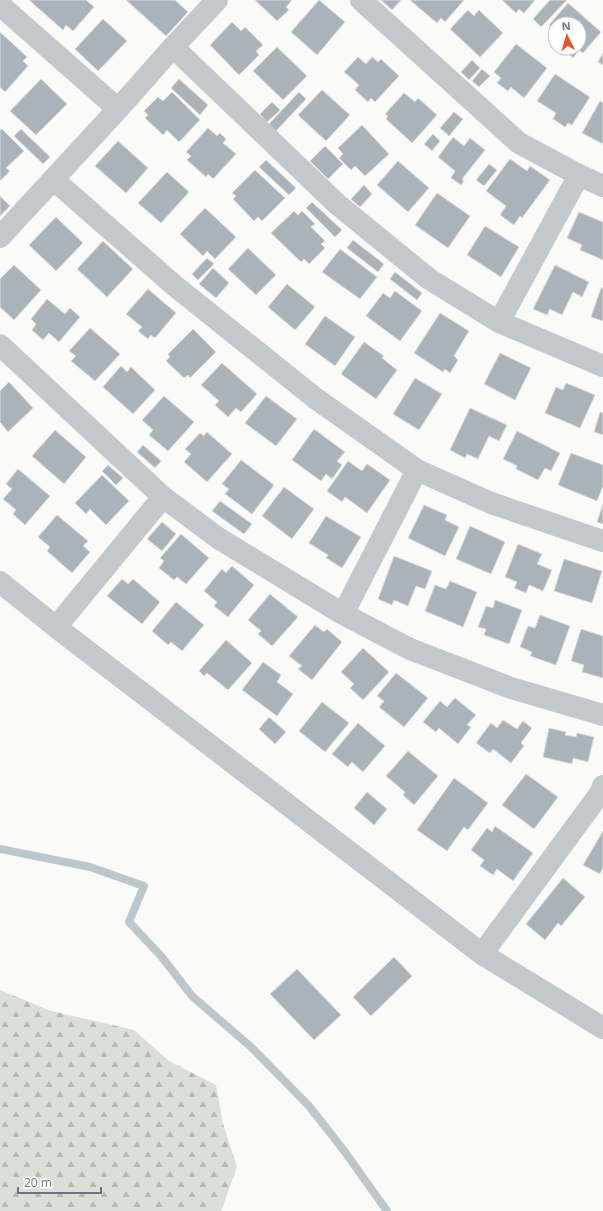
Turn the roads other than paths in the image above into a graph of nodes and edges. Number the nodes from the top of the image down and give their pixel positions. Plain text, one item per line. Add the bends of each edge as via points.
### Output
1 (217, 0) edge
2 (361, 0) edge
3 (0, 5) edge
4 (173, 47) junction
5 (118, 109) junction
6 (579, 175) junction
7 (54, 180) junction
8 (603, 186) edge
9 (0, 237) edge
10 (499, 322) junction
11 (0, 345) edge
12 (603, 366) edge
13 (417, 470) junction
14 (163, 497) junction
15 (603, 541) edge
16 (0, 582) edge
17 (343, 614) junction
18 (56, 627) junction
19 (603, 715) edge
20 (602, 790) edge
21 (482, 954) junction
22 (603, 1028) edge

1 - 4 street
2 - 6 street via 519,142
3 - 5 street
4 - 5 street
4 - 10 street via 337,204 429,279
5 - 7 street
6 - 8 street
6 - 10 street
7 - 9 street
7 - 13 street via 175,286 315,398
10 - 12 street
11 - 14 street
13 - 15 street via 492,503
13 - 17 street
14 - 17 street via 218,538
14 - 18 street
16 - 18 street
17 - 19 street via 410,649 511,688
18 - 21 street
20 - 21 street
21 - 22 street

